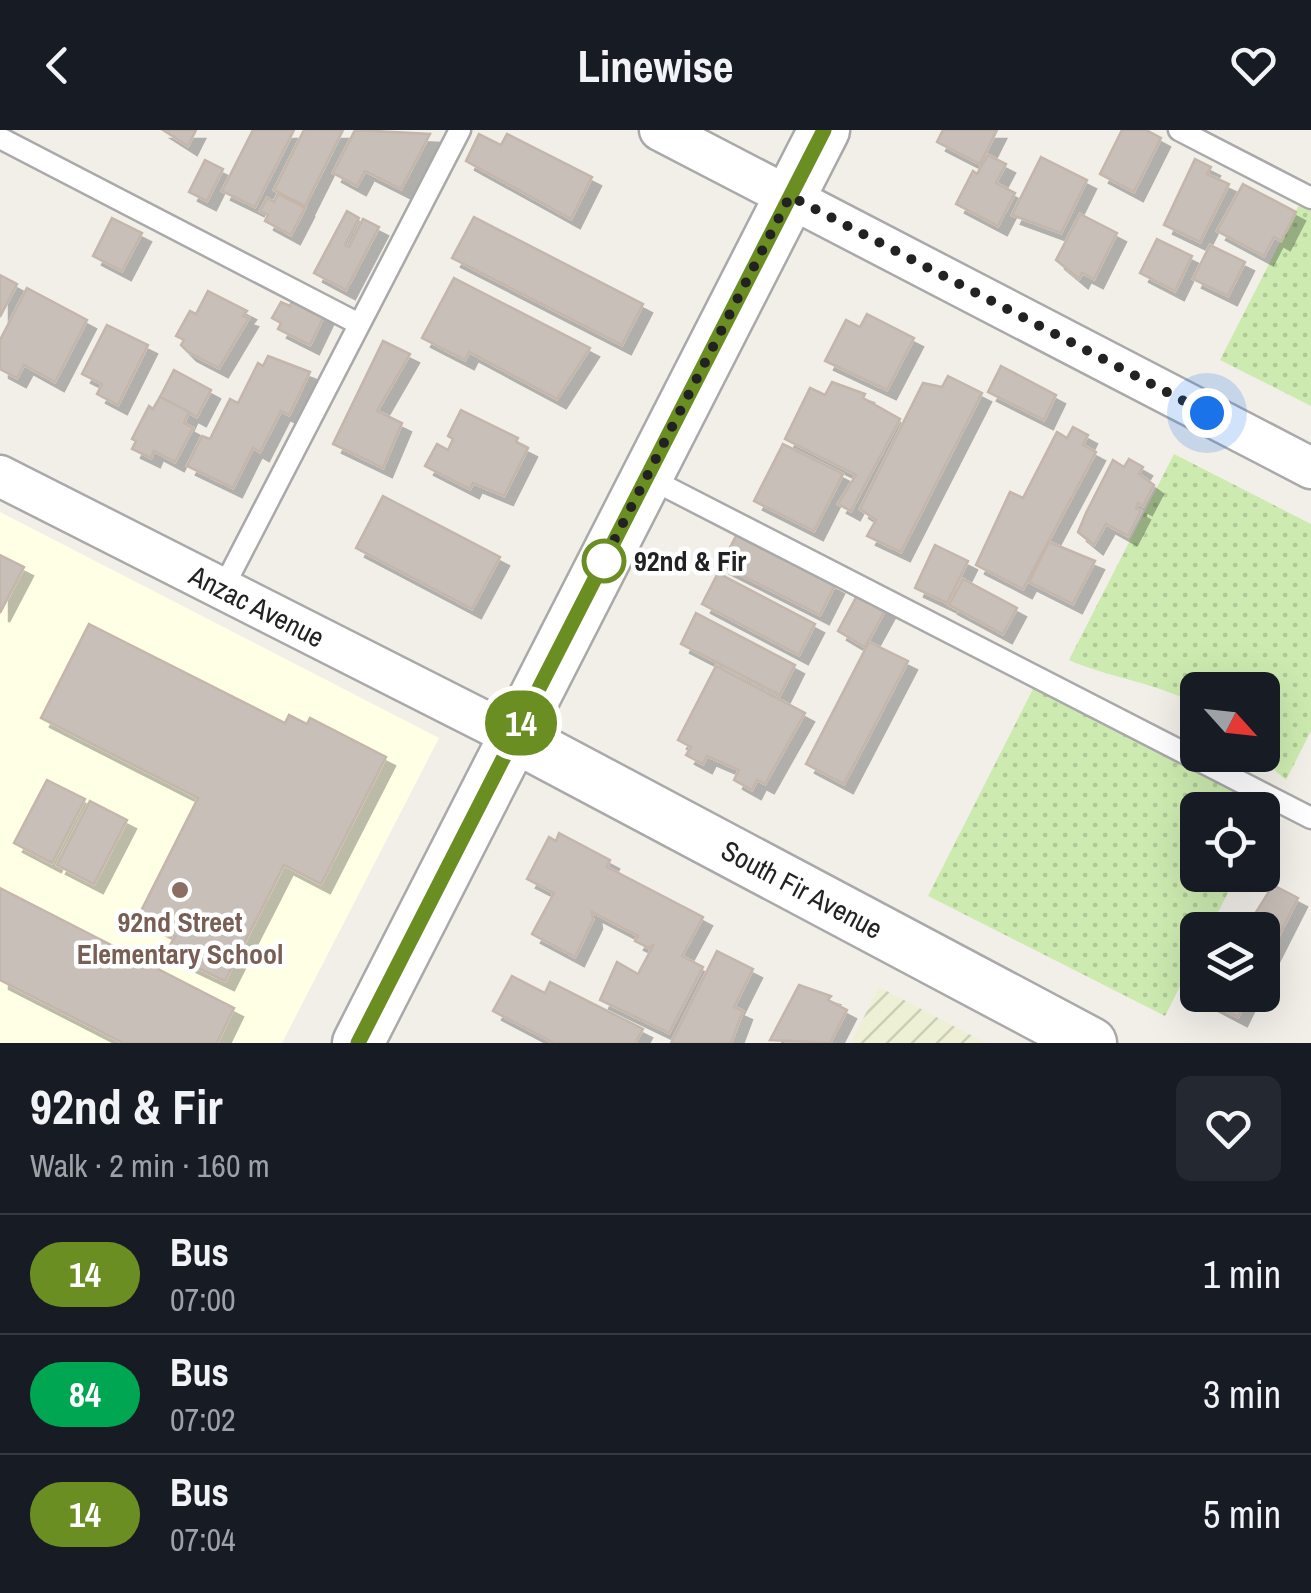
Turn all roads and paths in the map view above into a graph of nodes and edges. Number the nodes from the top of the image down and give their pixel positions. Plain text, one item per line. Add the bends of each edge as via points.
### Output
1 (460, 130) edge
2 (660, 130) edge
3 (824, 130) edge
4 (1179, 130) edge
5 (0, 138) edge
6 (790, 196) junction
7 (1311, 198) edge
8 (359, 324) junction
9 (1311, 468) edge
10 (0, 476) edge
11 (647, 477) junction
12 (222, 590) junction
13 (514, 737) junction
14 (1311, 818) edge
15 (358, 1043) edge
16 (1092, 1043) edge

1 - 8 lane
2 - 6 street
3 - 6 street
4 - 7 lane
5 - 8 lane
6 - 9 street
6 - 11 street
8 - 12 lane
10 - 12 street, Anzac Avenue
11 - 13 street
11 - 14 lane
12 - 13 street, Anzac Avenue
13 - 15 street
13 - 16 street, South Fir Avenue

